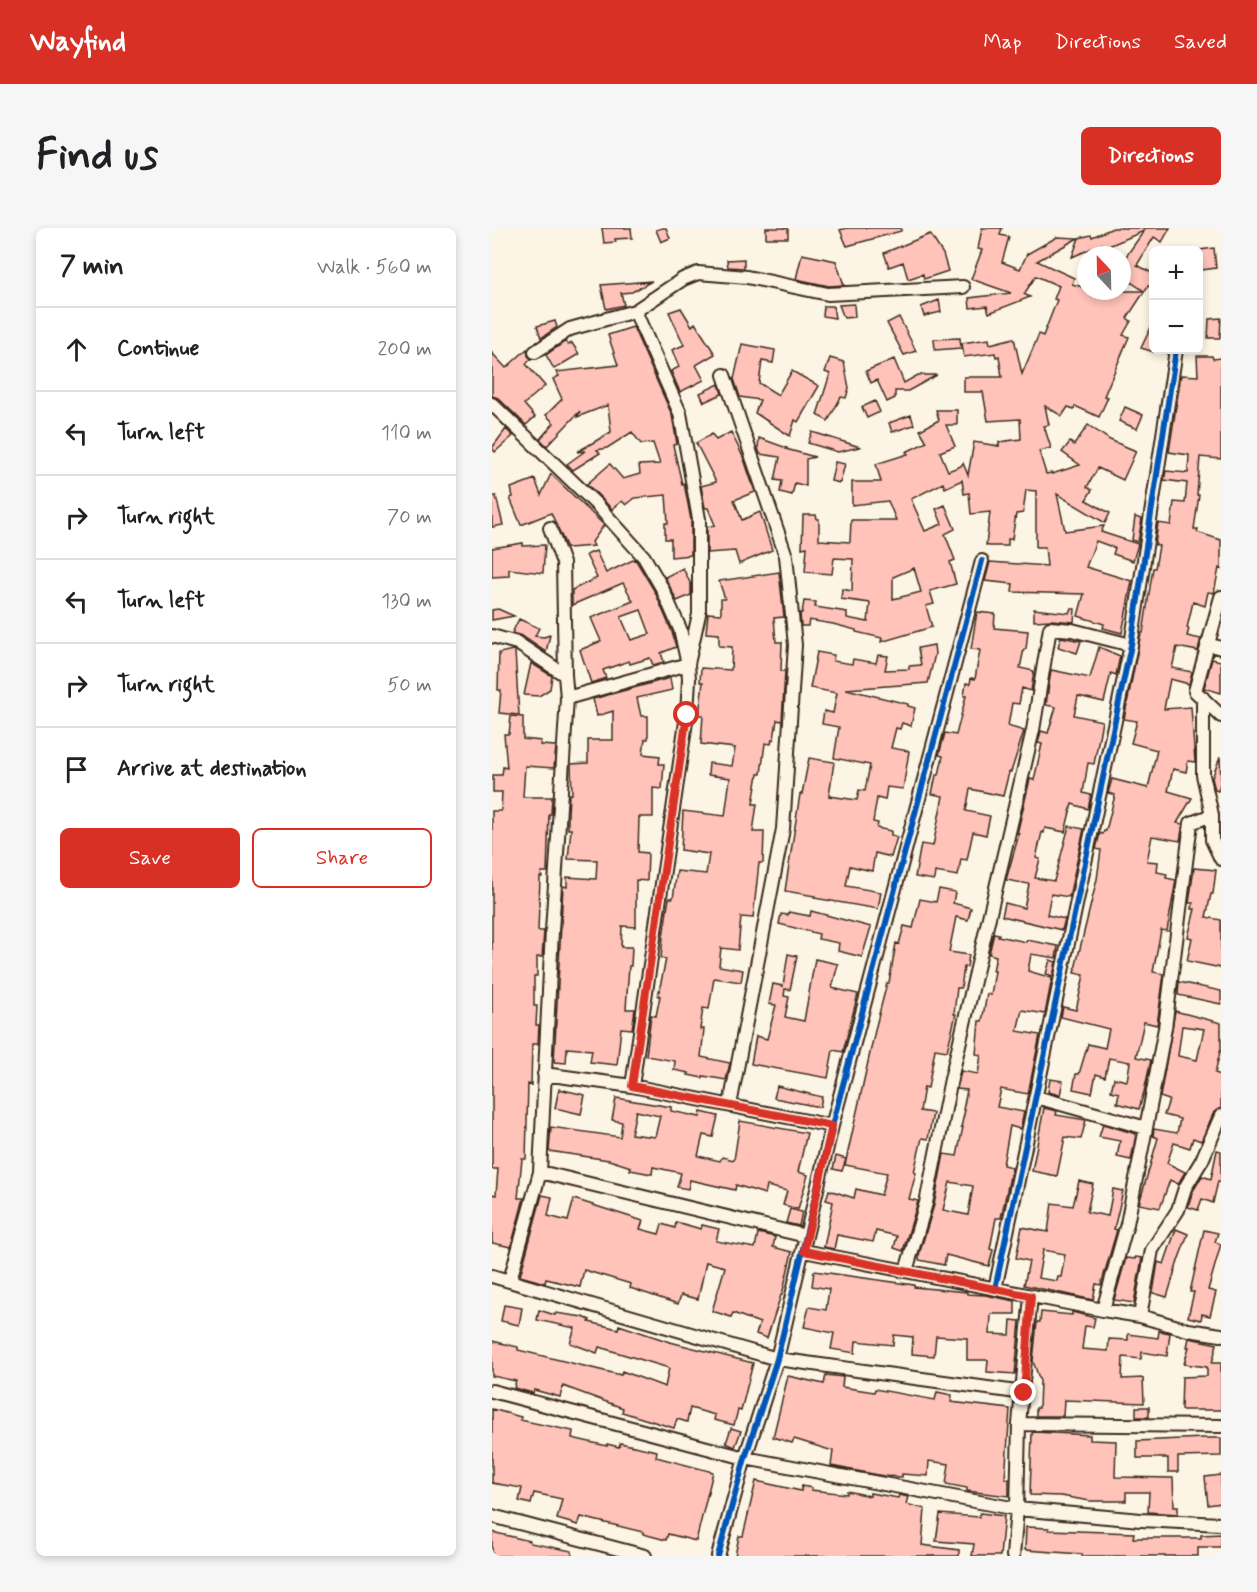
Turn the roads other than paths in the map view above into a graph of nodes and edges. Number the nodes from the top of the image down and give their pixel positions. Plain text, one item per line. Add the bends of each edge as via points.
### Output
1 (963, 287) dead end
2 (635, 311) junction
3 (535, 352) dead end
4 (1175, 354) edge
5 (724, 375) dead end
6 (492, 404) edge
7 (550, 528) dead end
8 (982, 561) dead end
9 (1221, 597) edge
10 (492, 636) edge
11 (1207, 644) junction
12 (1131, 645) junction
13 (1221, 648) edge
14 (688, 664) junction
15 (565, 675) junction
16 (567, 698) junction
17 (1203, 698) junction
18 (1221, 716) edge
19 (1212, 815) junction
20 (1221, 859) edge
21 (544, 1074) junction
22 (632, 1086) junction
23 (1036, 1097) junction
24 (730, 1105) junction
25 (1221, 1116) edge
26 (832, 1126) junction
27 (1146, 1128) junction
28 (540, 1172) junction
29 (806, 1236) junction
30 (804, 1251) junction
31 (906, 1271) junction
32 (492, 1276) edge
33 (510, 1280) junction
34 (995, 1289) junction
35 (1031, 1296) junction
36 (1103, 1311) junction
37 (1140, 1316) junction
38 (1221, 1335) edge
39 (777, 1359) junction
40 (492, 1391) edge
41 (1024, 1393) junction
42 (1019, 1424) junction
43 (1221, 1426) edge
44 (746, 1458) junction
45 (1017, 1509) junction
46 (492, 1516) edge
47 (1221, 1524) edge
48 (645, 1556) edge
49 (718, 1556) edge
50 (1013, 1556) edge

1 - 2 street via 828,294 747,277 698,273
2 - 3 street via 570,329
2 - 14 street via 680,413 699,519 699,614
4 - 12 street
5 - 24 street via 786,556 795,645 783,829
6 - 14 street via 597,505 644,557 680,629
7 - 15 street via 563,563
8 - 26 street
9 - 11 street
10 - 15 street via 517,643
11 - 13 street
11 - 17 street via 1195,691
12 - 23 street
12 - 31 street via 1050,628 1033,730 926,1203
14 - 16 street
14 - 22 street via 687,715
15 - 16 street
16 - 21 street
17 - 18 street
17 - 19 street via 1203,775
19 - 20 street via 1212,840
19 - 27 street via 1191,823 1166,1028
21 - 22 street
21 - 28 street
22 - 24 street
23 - 27 street
23 - 34 street
24 - 26 street
25 - 37 street via 1178,1210 1152,1250
26 - 29 street
27 - 36 street via 1127,1224
28 - 29 street
28 - 33 street
29 - 30 street
30 - 31 street
30 - 39 street
31 - 34 street
32 - 33 street
33 - 39 street
34 - 35 street
35 - 36 street
35 - 41 street
36 - 37 street
37 - 38 street
39 - 41 street
39 - 44 street
40 - 44 street
41 - 42 street
42 - 43 street
42 - 45 street
44 - 45 street
44 - 49 street
45 - 47 street
45 - 50 street
46 - 48 street

